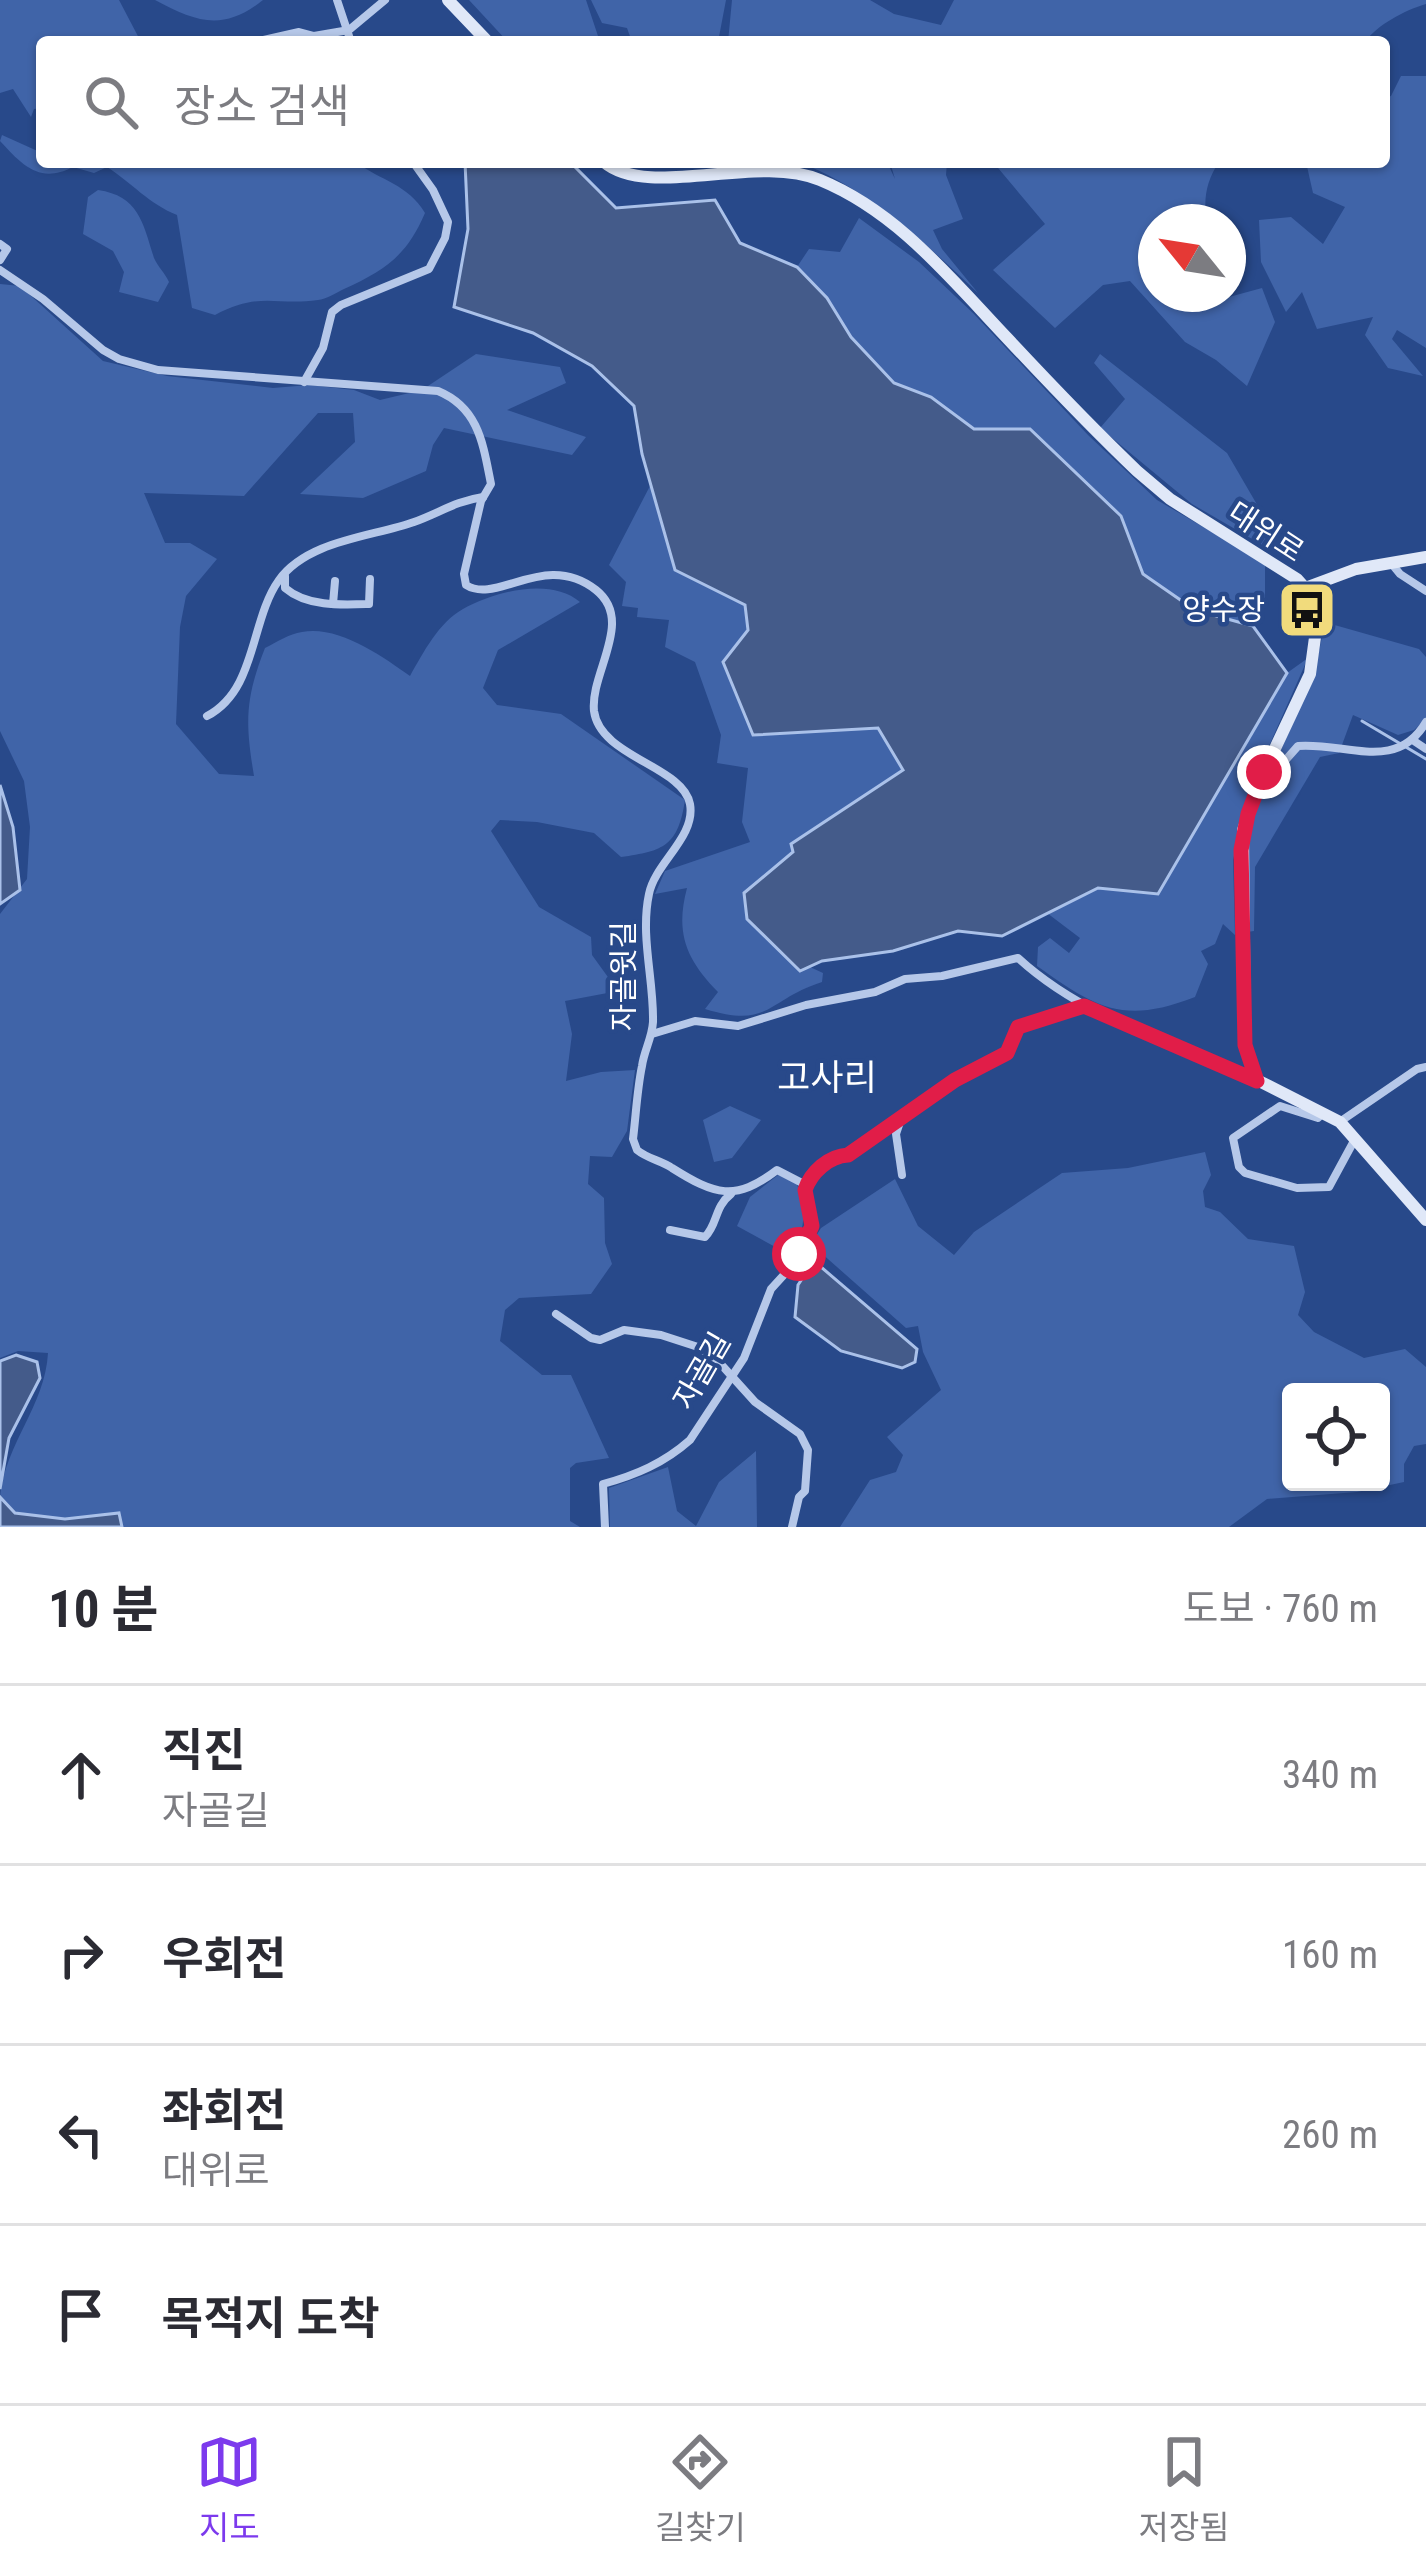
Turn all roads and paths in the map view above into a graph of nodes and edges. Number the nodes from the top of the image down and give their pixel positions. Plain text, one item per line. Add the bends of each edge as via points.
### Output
1 (337, 0) edge
2 (385, 0) edge
3 (448, 0) edge
4 (349, 30) junction
5 (326, 36) edge
6 (350, 36) edge
7 (482, 36) edge
8 (417, 168) edge
9 (618, 168) edge
10 (0, 244) edge
11 (0, 260) edge
12 (0, 269) edge
13 (304, 382) junction
14 (485, 496) junction
15 (1426, 557) edge
16 (1390, 562) junction
17 (285, 574) junction
18 (370, 579) dead end
19 (335, 581) dead end
20 (1305, 587) junction
21 (1426, 591) edge
22 (334, 604) junction
23 (207, 716) dead end
24 (1426, 722) edge
25 (1408, 744) junction
26 (1426, 749) edge
27 (1264, 772) junction
28 (1084, 1006) junction
29 (652, 1034) junction
30 (1426, 1067) edge
31 (1257, 1081) junction
32 (1323, 1113) junction
33 (902, 1118) junction
34 (1340, 1122) junction
35 (1355, 1139) junction
36 (902, 1175) dead end
37 (806, 1185) junction
38 (732, 1193) junction
39 (1426, 1220) edge
40 (670, 1230) dead end
41 (556, 1314) dead end
42 (731, 1377) junction
43 (605, 1527) edge
44 (792, 1527) edge

1 - 4 street
2 - 4 street
3 - 7 main road
4 - 5 street
4 - 6 street
8 - 13 street via 448,222 439,254 429,268 332,312
9 - 20 main road, 대위로 via 641,178 781,170 857,200 908,234 1137,471
10 - 11 street via 7,249
12 - 13 street via 119,359 158,370
13 - 14 street, 자골윗길 via 438,391 462,401 489,472
14 - 17 street via 354,536
14 - 29 street, 자골윗길 via 466,585 479,590 568,574 604,598 613,617 596,689 600,727 688,796 688,820 648,898
15 - 16 main road
16 - 20 main road
16 - 21 street
17 - 22 street via 285,588 296,597
17 - 23 street via 228,704
18 - 22 street via 370,604
19 - 22 street
20 - 27 main road, 대위로 via 1316,630 1310,674
24 - 25 street
25 - 26 street
25 - 27 street via 1389,752 1298,746 1275,772
27 - 31 main road, 대위로 via 1241,850 1245,1045
28 - 29 street via 1018,958 905,979 738,1026 695,1021
28 - 31 street
28 - 33 street via 1018,1027 1007,1053
29 - 38 street, 자골윗길 via 641,1068 638,1150 696,1184
30 - 34 street
31 - 32 main road
32 - 34 main road
32 - 35 street via 1280,1106 1233,1138 1239,1167 1297,1188 1329,1187
33 - 36 street
33 - 37 street via 814,1171
34 - 35 main road
35 - 39 main road
37 - 38 street via 777,1170
37 - 42 street, 자골길 via 812,1226 764,1300
38 - 40 street via 705,1237
41 - 42 street via 600,1340 624,1330 676,1339
42 - 43 street, 자골길 via 679,1450 603,1484
42 - 44 street via 800,1434 808,1450 806,1491

